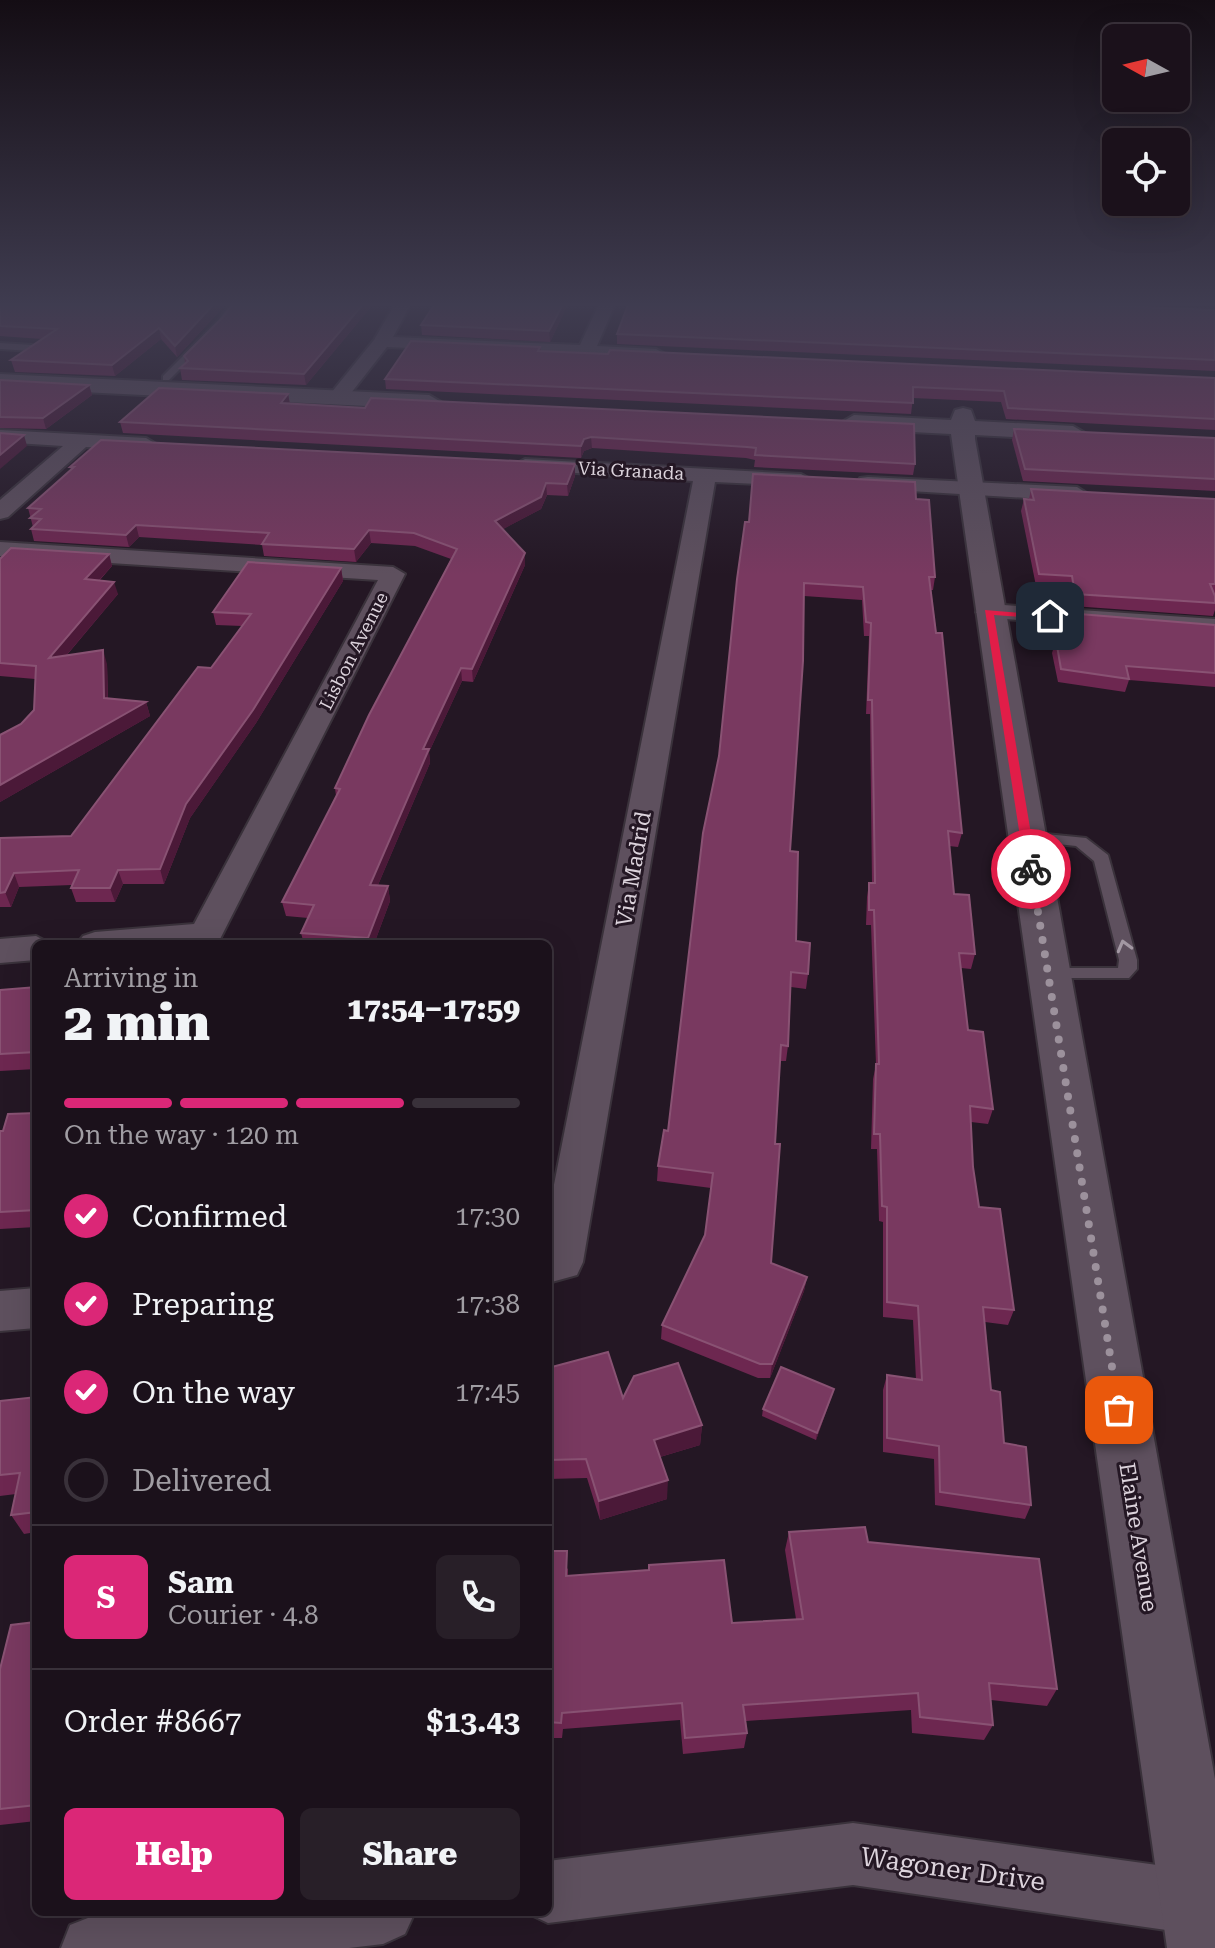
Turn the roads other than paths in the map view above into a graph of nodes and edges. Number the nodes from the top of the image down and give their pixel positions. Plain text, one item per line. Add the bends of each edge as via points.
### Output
1 (365, 393) edge
2 (444, 396) edge
3 (830, 415) edge
4 (964, 422) junction
5 (1089, 427) edge
6 (0, 436) edge
7 (80, 441) junction
8 (174, 446) edge
9 (502, 464) edge
10 (705, 475) junction
11 (970, 488) junction
12 (1092, 495) edge
13 (0, 512) edge
14 (0, 549) edge
15 (989, 612) junction
16 (1215, 627) edge
17 (1026, 837) junction
18 (144, 940) edge
19 (32, 948) edge
20 (0, 951) edge
21 (1048, 974) junction
22 (554, 1263) edge
23 (32, 1308) edge
24 (0, 1311) edge
25 (552, 1892) edge
26 (351, 1916) edge
27 (1207, 1919) edge
28 (93, 1948) edge

1 - 2 street
3 - 4 street
4 - 5 street
4 - 11 street, Elaine Avenue
6 - 7 street
7 - 8 street
7 - 13 street
9 - 10 street, Via Granada
10 - 11 street, Via Granada
10 - 22 street, Via Madrid
11 - 12 street, Via Granada
11 - 15 street, Elaine Avenue
14 - 18 street, Lisbon Avenue via 393,574 206,935
15 - 16 street
15 - 17 street, Elaine Avenue
17 - 21 street, Elaine Avenue
21 -> 17 lane via 1123,974 1128,960 1102,859 1080,841
19 - 20 street
21 - 27 street, Elaine Avenue
23 - 24 street
25 - 27 street, Wagoner Drive via 853,1854
26 - 28 street

